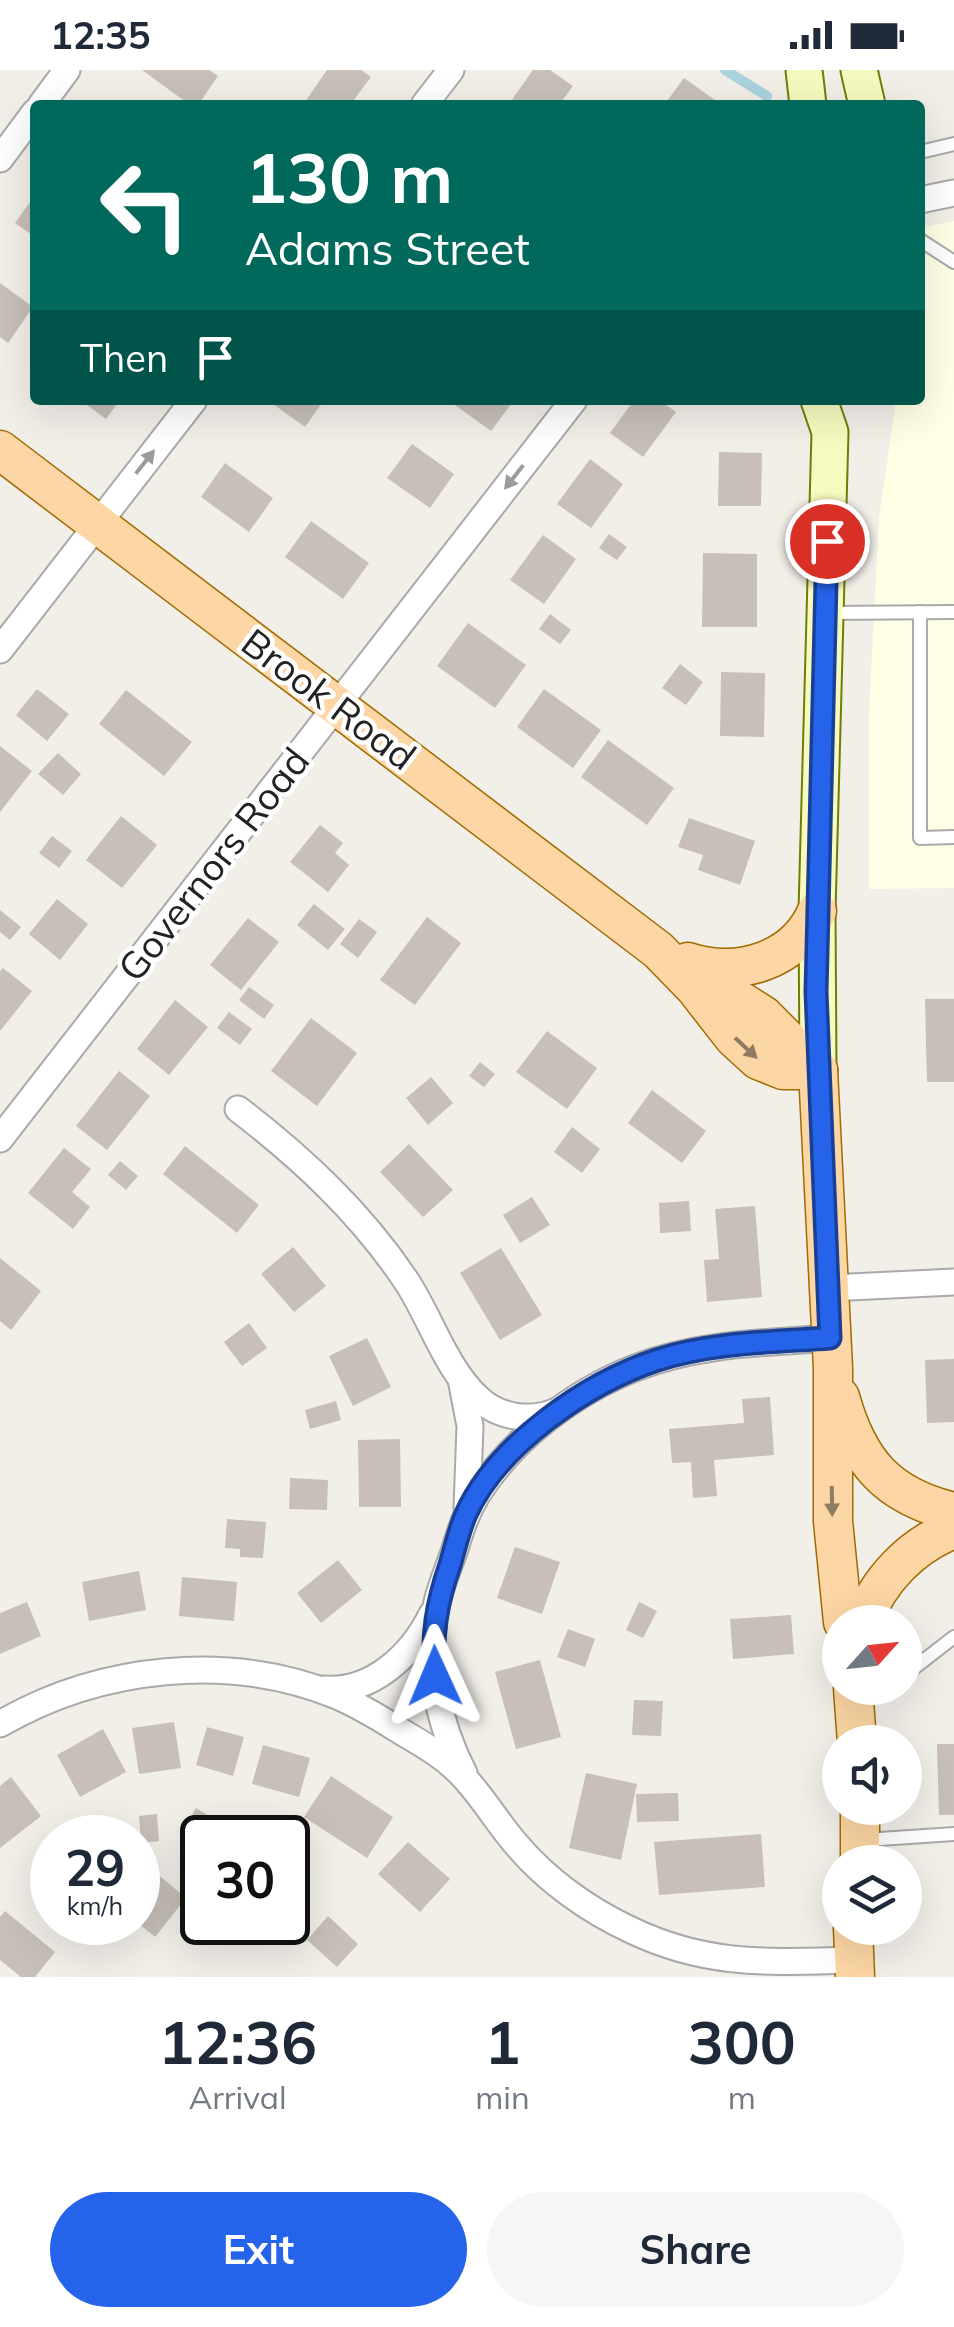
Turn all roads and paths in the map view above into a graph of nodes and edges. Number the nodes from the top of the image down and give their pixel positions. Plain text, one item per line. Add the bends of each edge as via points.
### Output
1 (67, 70) edge
2 (451, 70) edge
3 (804, 70) edge
4 (859, 70) edge
5 (44, 100) edge
6 (428, 100) edge
7 (807, 100) edge
8 (866, 100) edge
9 (30, 119) edge
10 (954, 144) edge
11 (925, 151) edge
12 (0, 158) edge
13 (954, 193) edge
14 (925, 199) edge
15 (925, 243) edge
16 (954, 262) edge
17 (190, 405) edge
18 (570, 405) edge
19 (825, 416) edge
20 (0, 450) edge
21 (96, 525) junction
22 (920, 612) junction
23 (954, 612) edge
24 (825, 613) junction
25 (0, 650) edge
26 (337, 704) junction
27 (954, 837) edge
28 (818, 911) junction
29 (658, 950) junction
30 (818, 1070) junction
31 (238, 1108) dead end
32 (0, 1138) edge
33 (954, 1282) edge
34 (828, 1288) junction
35 (832, 1353) junction
36 (460, 1374) junction
37 (563, 1408) junction
38 (954, 1512) edge
39 (466, 1514) junction
40 (954, 1529) edge
41 (436, 1605) junction
42 (841, 1605) edge
43 (871, 1605) edge
44 (954, 1637) edge
45 (922, 1662) edge
46 (316, 1688) junction
47 (0, 1724) edge
48 (472, 1786) junction
49 (954, 1834) edge
50 (862, 1843) edge
51 (860, 1960) edge

1 - 5 street
2 - 6 street
3 - 7 main road
4 - 8 main road
9 - 12 street
10 - 11 lane
13 - 14 street
15 - 16 lane
21 -> 17 street
18 -> 26 street, Governors Road
19 - 24 main road
20 - 21 main road, Brook Road
21 - 25 street
21 - 26 main road, Brook Road
22 - 23 lane
22 - 24 lane
22 - 27 lane via 920,838
24 - 28 main road
26 - 29 main road, Brook Road
26 - 32 street, Governors Road
28 - 29 main road via 794,945 755,964 710,968
28 - 30 main road
29 - 30 main road, Brook Road via 758,1060 783,1070
30 - 34 main road
31 - 36 street via 298,1156 370,1232
33 - 34 street
34 - 35 main road
35 - 37 street via 729,1345 680,1354 619,1374
35 - 38 main road via 850,1427 878,1474 906,1495
35 -> 42 main road via 833,1522
36 - 37 street via 479,1398 506,1414 537,1417
36 - 39 street via 470,1426
37 - 39 street via 503,1462
39 - 41 street
40 - 43 main road via 892,1570
41 - 46 street via 406,1654 378,1676 346,1688
41 - 48 street via 438,1700
44 - 45 lane
46 - 47 street via 239,1673 134,1676 65,1692
46 - 48 street via 428,1748
48 - 51 street via 538,1867 629,1930 709,1958
49 - 50 lane

